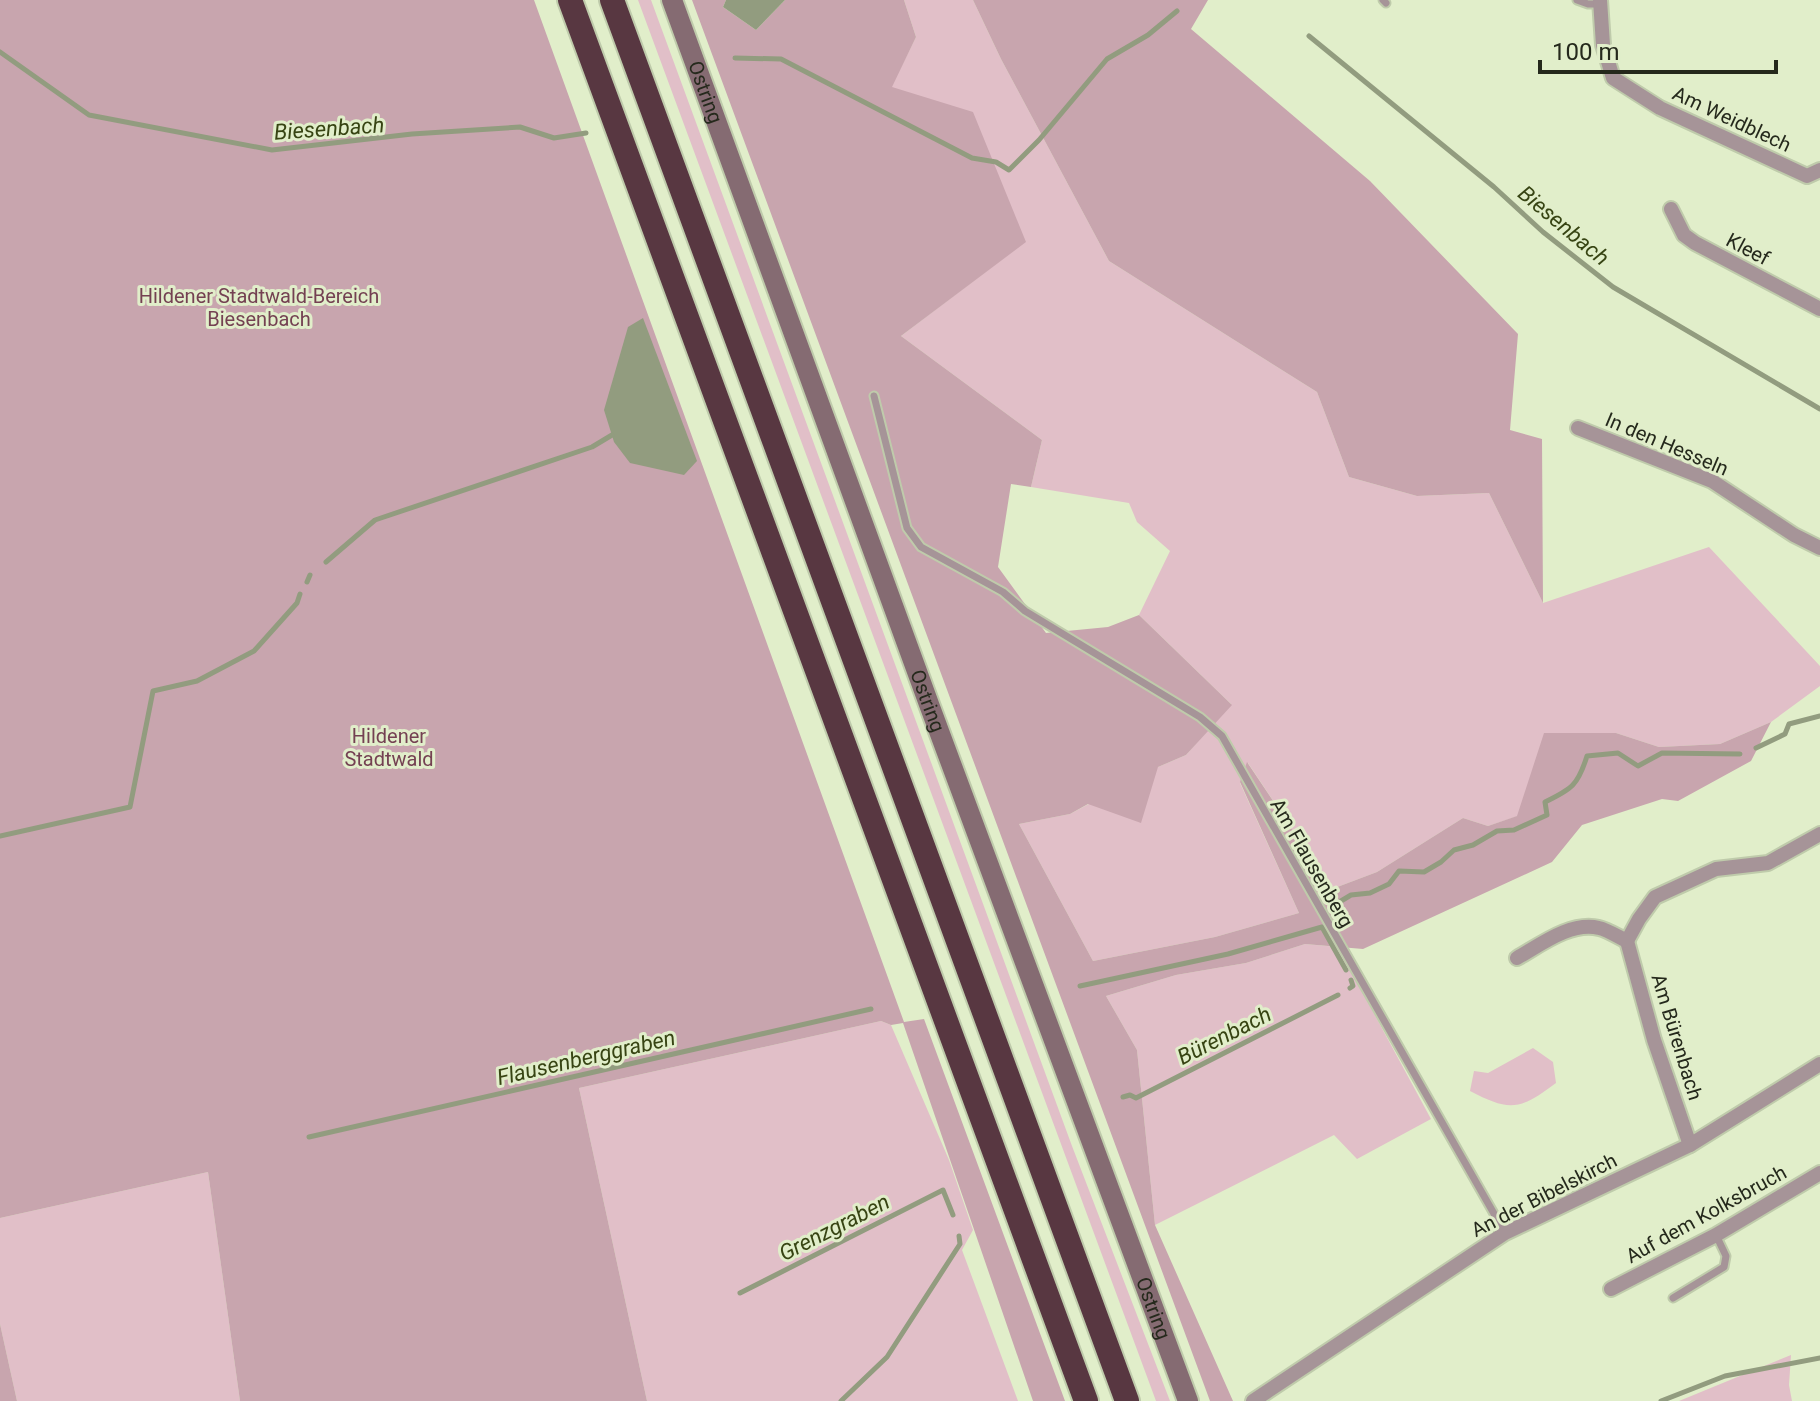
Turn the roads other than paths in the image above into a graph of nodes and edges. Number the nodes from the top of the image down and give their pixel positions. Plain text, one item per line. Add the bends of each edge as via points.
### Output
1 (570, 0) edge
2 (612, 0) edge
3 (672, 0) edge
4 (1577, 0) edge
5 (1600, 2) edge
6 (1820, 170) edge
7 (1671, 209) dead end
8 (1820, 309) edge
9 (874, 396) dead end
10 (1578, 428) dead end
11 (1820, 548) edge
12 (1820, 834) edge
13 (1627, 941) junction
14 (1517, 958) dead end
15 (1820, 1064) edge
16 (1690, 1145) junction
17 (1820, 1173) edge
18 (1505, 1233) junction
19 (1716, 1235) junction
20 (1611, 1289) dead end
21 (1673, 1298) dead end
22 (1086, 1401) edge
23 (1127, 1401) edge
24 (1188, 1401) edge
25 (1253, 1401) edge

1 - 22 highway
2 - 23 highway
3 - 24 main road, Ostring
4 - 5 lane, Am Weidblech
5 - 6 street, Am Weidblech via 1606,63 1621,85 1807,176
7 - 8 street, Kleef via 1684,235 1695,243
9 - 18 lane, Am Flausenberg via 907,528 921,547 1003,592 1222,736
10 - 11 street, In den Hesseln via 1712,481
12 - 13 street via 1768,863 1716,869 1655,897
13 - 14 street via 1598,927 1580,928
13 - 16 street, Am Bürenbach
15 - 16 street, An der Bibelskirch
16 - 18 street, An der Bibelskirch
17 - 19 street, Auf dem Kolksbruch
18 - 25 street, An der Bibelskirch
19 - 20 street, Auf dem Kolksbruch
19 - 21 lane via 1726,1256 1724,1267

